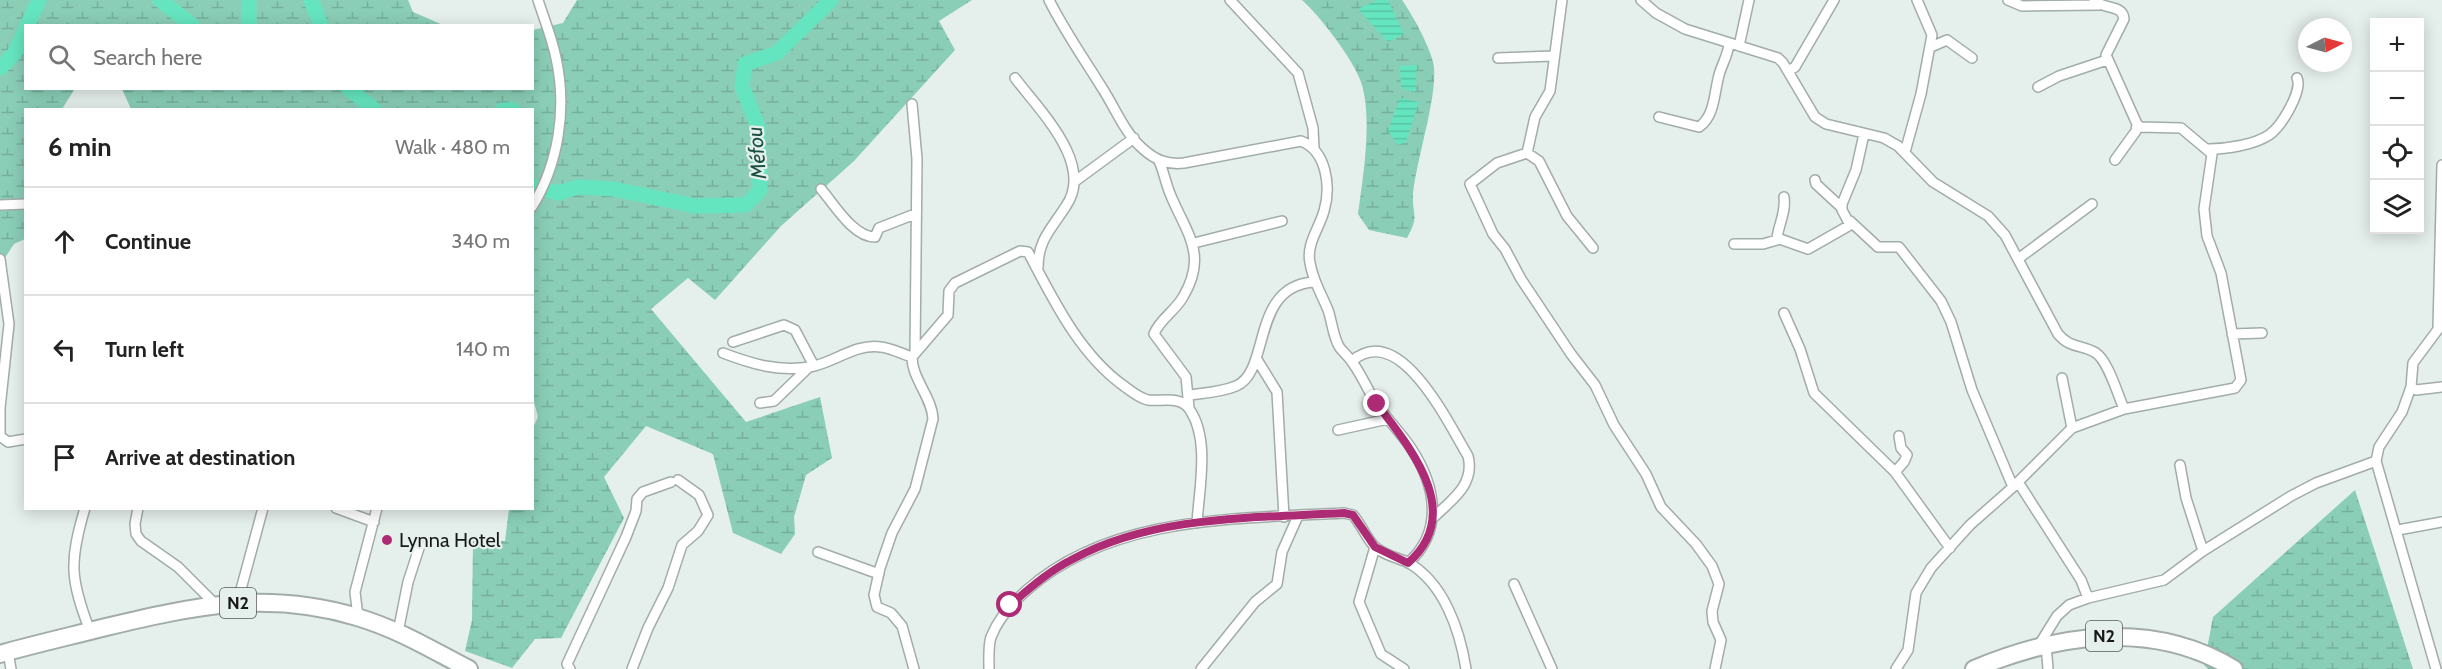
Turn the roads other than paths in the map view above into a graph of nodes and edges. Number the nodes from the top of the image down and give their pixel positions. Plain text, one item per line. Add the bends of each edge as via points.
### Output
1 (538, 0) edge
2 (1049, 0) edge
3 (1230, 0) edge
4 (1562, 0) edge
5 (1641, 0) edge
6 (1749, 0) edge
7 (1834, 0) edge
8 (1917, 0) edge
9 (2008, 0) edge
10 (2096, 2) edge
11 (2025, 3) edge
12 (1734, 45) junction
13 (1931, 47) junction
14 (1554, 56) junction
15 (1498, 58) dead end
16 (1972, 58) dead end
17 (2107, 60) junction
18 (1788, 71) junction
19 (1015, 78) dead end
20 (2297, 78) dead end
21 (2037, 87) dead end
22 (912, 104) dead end
23 (1659, 117) dead end
24 (2137, 124) junction
25 (1864, 134) junction
26 (1134, 138) junction
27 (1314, 149) junction
28 (2209, 149) junction
29 (1905, 152) junction
30 (1527, 153) junction
31 (2115, 160) dead end
32 (1159, 161) junction
33 (2442, 165) edge
34 (1815, 180) dead end
35 (1074, 182) junction
36 (821, 189) dead end
37 (1784, 197) dead end
38 (535, 203) edge
39 (24, 204) edge
40 (2092, 204) dead end
41 (0, 205) edge
42 (1842, 208) junction
43 (915, 214) junction
44 (1282, 221) dead end
45 (1850, 221) junction
46 (1780, 239) junction
47 (1194, 243) junction
48 (1734, 244) dead end
49 (1593, 248) dead end
50 (0, 259) edge
51 (2018, 259) junction
52 (1038, 270) junction
53 (1314, 282) junction
54 (2, 296) edge
55 (1784, 313) dead end
56 (2440, 326) edge
57 (2262, 333) dead end
58 (2232, 334) junction
59 (733, 342) dead end
60 (723, 353) dead end
61 (913, 355) junction
62 (1256, 358) junction
63 (1352, 361) junction
64 (811, 366) junction
65 (2062, 378) dead end
66 (2411, 387) junction
67 (2442, 387) edge
68 (1190, 395) junction
69 (760, 403) dead end
70 (1189, 408) junction
71 (2124, 409) junction
72 (1388, 419) junction
73 (2072, 428) junction
74 (1338, 430) dead end
75 (1899, 436) dead end
76 (24, 439) edge
77 (2376, 461) junction
78 (2180, 465) dead end
79 (1894, 472) junction
80 (2016, 485) junction
81 (84, 510) edge
82 (138, 510) edge
83 (262, 510) edge
84 (341, 510) edge
85 (377, 510) edge
86 (1298, 516) junction
87 (1284, 517) junction
88 (1434, 517) junction
89 (374, 522) junction
90 (2442, 522) edge
91 (1197, 523) junction
92 (2398, 530) junction
93 (420, 545) dead end
94 (1375, 547) junction
95 (1950, 548) junction
96 (2203, 551) junction
97 (818, 552) dead end
98 (1408, 563) junction
99 (879, 574) junction
100 (1514, 584) dead end
101 (2088, 598) junction
102 (237, 603) junction
103 (215, 604) junction
104 (358, 617) junction
105 (90, 632) junction
106 (398, 632) junction
107 (2042, 644) junction
108 (4, 653) edge
109 (2437, 656) edge
110 (1993, 665) edge
111 (11, 669) edge
112 (469, 669) edge
113 (570, 669) edge
114 (632, 669) edge
115 (914, 669) edge
116 (988, 669) edge
117 (1201, 669) edge
118 (1404, 669) edge
119 (1466, 669) edge
120 (1552, 669) edge
121 (1715, 669) edge
122 (1896, 669) edge
123 (1974, 669) edge
124 (2048, 669) edge
125 (2234, 669) edge
126 (2436, 669) edge

1 - 38 street via 556,59 560,113 559,141
2 - 26 street via 1060,24
3 - 27 street via 1298,73 1313,129
4 - 14 street
5 - 12 street via 1685,29
6 - 12 street
7 - 18 street via 1795,67
8 - 13 street via 1932,35
9 - 11 street
10 - 11 street
10 - 17 street via 2124,14 2107,49
12 - 18 street via 1778,58
12 - 23 street via 1704,124 1699,127
13 - 16 street via 1947,40
13 - 29 street
14 - 15 street
14 - 30 street via 1550,91 1535,117
17 - 21 street
17 - 24 street
18 - 25 street via 1815,117 1826,124
19 - 35 street via 1066,146
20 - 28 street via 2298,94 2268,136
22 - 43 street via 917,159
24 - 28 street via 2181,128
24 - 31 street
25 - 29 street via 1884,138
25 - 42 street
26 - 32 street
26 - 35 street
27 - 32 street via 1300,141 1172,165
27 - 53 street via 1326,172 1324,210 1312,237 1309,260
28 - 58 street via 2212,161 2204,209 2207,236 2221,273
29 - 51 street via 1933,182 1988,216 2005,235
30 - 49 street via 1539,161 1567,216
30 - 121 street via 1497,163 1470,184 1493,234 1521,279 1596,384 1614,425 1646,474 1661,507 1712,566 1719,584 1713,622 1721,640
32 - 47 street
33 - 56 street
34 - 42 street
35 - 52 street via 1068,203 1038,250
36 - 43 street via 857,230 871,238 879,228
37 - 46 street
39 - 41 street
40 - 51 street
42 - 45 street
43 - 61 street
44 - 47 street
45 - 46 street via 1850,225 1808,249
45 - 80 street via 1878,247 1899,247 1941,301 1972,390
46 - 48 street via 1763,244
47 - 68 street via 1189,286 1154,334 1186,377
50 - 54 street
51 - 71 street via 2066,344 2094,352 2103,359
52 - 61 street via 1028,252 1020,251 955,283 949,291 946,319
52 - 70 street via 1080,342 1108,374 1140,397 1179,402
53 - 62 street via 1297,284 1281,297 1261,335
53 - 63 street via 1328,310 1339,347
54 - 76 street via 9,338 0,436 8,442
55 - 79 street via 1814,393
56 - 66 street via 2413,363
57 - 58 street
58 - 71 street via 2241,380 2235,388
59 - 64 street via 784,325 795,330
60 - 64 street via 760,367
61 - 64 street via 870,346
61 - 99 street via 912,366 933,410 932,426 915,489 892,533
62 - 68 street via 1237,386
62 - 87 street via 1277,392
63 - 72 street
63 - 88 street via 1370,351 1384,352 1404,362 1428,391 1468,456 1468,481
64 - 69 street via 774,401
65 - 73 street
66 - 67 street
66 - 77 street via 2402,412 2379,447
68 - 70 street
70 - 91 street via 1200,441
71 - 73 street
72 - 74 street
72 - 88 street via 1419,463
73 - 80 street
75 - 79 street via 1907,455
77 - 92 street
77 - 96 street via 2316,483
78 - 96 street
79 - 95 street
80 - 95 street
80 - 101 street via 2081,580
81 - 105 street via 74,547 73,580
82 - 103 street via 136,534 141,541 178,567
83 - 102 street
84 - 89 street
85 - 89 street
86 - 87 street
86 - 94 street via 1353,515
86 - 117 street via 1282,552 1277,584 1256,602
87 - 91 street
88 - 98 street via 1427,542
89 - 104 street via 355,592
90 - 92 street
91 - 116 street via 1149,531 1104,545 1039,579 1010,605 991,638
92 - 109 street
93 - 106 street
94 - 98 street
94 - 118 street via 1359,603 1381,654
95 - 122 street via 1930,568 1916,593 1908,650
96 - 101 street via 2164,580
97 - 99 street
98 - 119 street via 1442,596 1463,650
99 - 115 street via 874,602 902,626
100 - 120 street
101 - 107 street via 2069,605 2057,616
102 - 103 highway, N2
102 - 104 highway, N2 via 287,603
103 - 105 highway, N2
104 - 106 highway, N2
105 - 108 highway, N2
106 - 112 highway, N2
107 - 110 highway, N2
107 - 124 street
107 - 125 highway, N2 via 2082,637 2129,636 2181,647
108 - 111 street
109 - 126 street
110 - 123 highway, N2
113 - 114 street via 567,664 626,537 637,499 643,492 675,481 699,495 708,515 682,545 668,588

